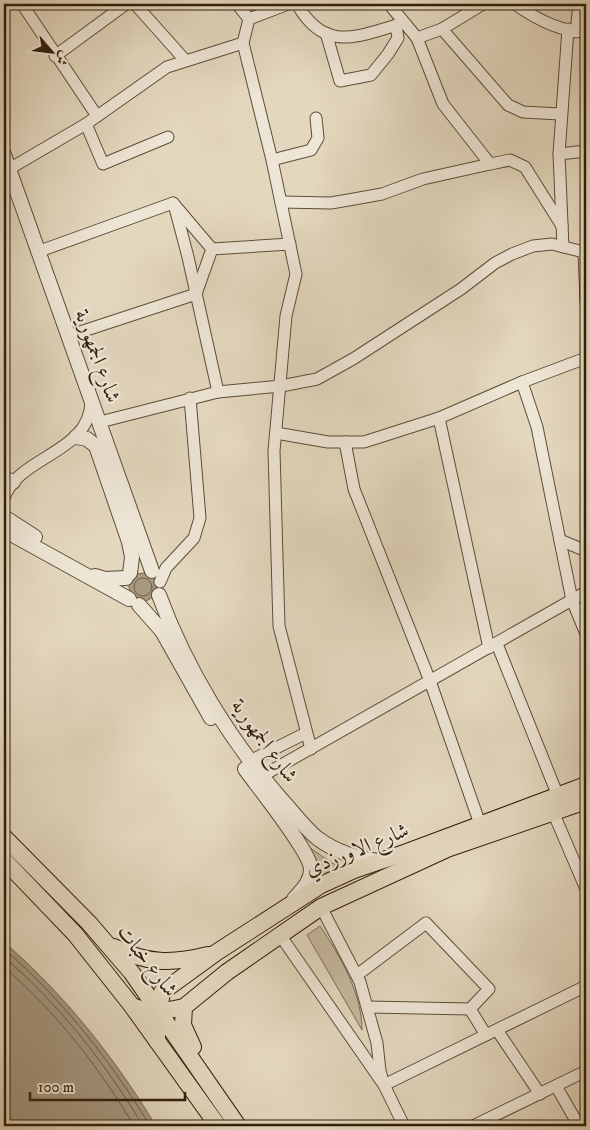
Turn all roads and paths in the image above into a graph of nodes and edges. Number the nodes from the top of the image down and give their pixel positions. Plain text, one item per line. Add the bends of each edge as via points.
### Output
1 (22, 4) edge
2 (126, 4) edge
3 (135, 4) edge
4 (237, 4) edge
5 (288, 4) edge
6 (297, 4) edge
7 (389, 4) edge
8 (483, 4) edge
9 (516, 4) edge
10 (580, 4) edge
11 (249, 19) junction
12 (400, 24) junction
13 (442, 29) junction
14 (577, 31) edge
15 (326, 33) junction
16 (417, 38) junction
17 (243, 44) junction
18 (55, 56) junction
19 (185, 60) junction
20 (560, 114) junction
21 (97, 116) junction
22 (316, 118) dead end
23 (86, 124) junction
24 (168, 137) dead end
25 (586, 151) edge
26 (559, 154) junction
27 (4, 155) edge
28 (272, 160) junction
29 (490, 164) junction
30 (6, 170) edge
31 (281, 202) junction
32 (173, 203) junction
33 (562, 226) junction
34 (290, 244) junction
35 (563, 247) junction
36 (212, 249) junction
37 (36, 252) junction
38 (585, 252) edge
39 (196, 294) junction
40 (586, 302) edge
41 (68, 336) junction
42 (586, 358) edge
43 (522, 382) junction
44 (281, 386) junction
45 (218, 392) junction
46 (90, 394) junction
47 (190, 398) junction
48 (439, 418) junction
49 (100, 422) junction
50 (276, 433) junction
51 (76, 437) junction
52 (345, 442) junction
53 (8, 480) edge
54 (4, 498) edge
55 (4, 517) edge
56 (4, 530) edge
57 (560, 540) junction
58 (586, 551) edge
59 (128, 575) junction
60 (157, 582) junction
61 (586, 592) edge
62 (572, 600) junction
63 (134, 602) junction
64 (586, 634) edge
65 (493, 646) junction
66 (430, 681) junction
67 (306, 733) junction
68 (311, 749) junction
69 (250, 761) junction
70 (262, 776) junction
71 (586, 785) edge
72 (558, 796) junction
73 (586, 801) edge
74 (553, 812) junction
75 (480, 824) junction
76 (4, 836) edge
77 (4, 860) edge
78 (384, 861) junction
79 (586, 889) edge
80 (292, 901) junction
81 (320, 907) junction
82 (251, 929) junction
83 (280, 935) junction
84 (109, 944) junction
85 (265, 946) junction
86 (217, 952) junction
87 (357, 975) junction
88 (586, 986) edge
89 (146, 1001) junction
90 (184, 1006) junction
91 (368, 1007) junction
92 (470, 1009) junction
93 (159, 1012) junction
94 (497, 1030) junction
95 (161, 1033) junction
96 (486, 1035) junction
97 (586, 1071) edge
98 (384, 1086) junction
99 (556, 1086) junction
100 (540, 1094) junction
101 (236, 1123) edge
102 (218, 1126) edge
103 (404, 1126) edge
104 (473, 1126) edge
105 (580, 1126) edge

1 - 18 street
2 - 18 street
3 - 19 street
4 - 11 street
5 - 11 street
6 - 15 street via 306,18
7 - 12 street
8 - 13 street
9 - 14 street via 548,24
10 - 14 street
11 - 17 street
12 - 15 street via 342,39
12 - 15 street via 398,38 371,75 340,81
12 - 16 street
13 - 16 street
13 - 20 street via 508,105 523,112
14 - 20 street
16 - 29 street via 443,104
17 - 19 street
17 - 28 street
18 - 21 street
19 - 21 street via 167,67
20 - 26 street
21 - 23 street
22 - 28 street via 318,138 311,150
23 - 24 street via 103,164
23 - 30 street
25 - 26 street
26 - 33 street
27 - 30 street, شارع الجمهورية
28 - 31 street
29 - 31 street via 424,179 382,194 331,203
29 - 33 street via 510,160 525,166
30 - 37 street, شارع الجمهورية
31 - 34 street
32 - 36 street
32 - 37 street
32 - 39 street
33 - 35 street
34 - 36 street
34 - 44 street via 296,274 286,316
35 - 38 street
35 - 44 street via 552,244 533,246 512,254 330,373
36 - 39 street
37 - 41 street, شارع الجمهورية
38 - 40 street
39 - 41 street
39 - 45 street
41 - 46 street, شارع الجمهورية
42 - 43 street
43 - 48 street
43 - 57 street via 537,427
44 - 45 street
44 - 50 street
45 - 47 street
46 - 49 street, شارع الجمهورية
46 - 51 street via 89,417
47 - 49 street
47 - 60 street via 200,518 194,538
48 - 52 street via 364,442
48 - 65 street
49 - 60 street, شارع الجمهورية
50 - 52 street
50 - 67 street via 279,626
51 - 53 street
51 - 59 street via 92,442 98,451 131,549
52 - 66 street via 354,489
53 - 54 street
55 - 59 street via 98,578
56 - 63 street
57 - 58 street
57 - 62 street
59 - 60 street via 141,568
59 - 63 street via 124,589
60 - 63 street via 151,603
60 - 69 street, شارع الجمهورية via 173,629 198,677
61 - 62 street
62 - 64 street
62 - 65 street
63 - 80 street, شارع الجمهورية via 162,631 216,726 308,857 310,876
65 - 66 street
65 - 72 street
66 - 68 street
66 - 75 street
67 - 68 street
67 - 69 street
68 - 70 street
69 - 70 street, شارع الجمهورية
70 - 78 street, شارع الجمهورية via 317,838 354,857
71 - 72 main road, شارع الاورزدي
72 - 75 main road, شارع الاورزدي
73 - 74 main road, شارع الاورزدي
74 - 79 street
74 - 81 main road, شارع الاورزدي via 447,849
75 - 78 main road, شارع الاورزدي
76 - 84 main road, شارع خبات
77 - 89 main road, شارع خبات
78 - 80 main road, شارع الاورزدي via 354,870
80 - 82 main road, شارع الاورزدي
81 - 83 main road, شارع الاورزدي
81 - 87 street
82 - 85 main road
82 - 86 main road, شارع الاورزدي
83 - 85 main road, شارع الاورزدي
83 - 98 street
84 - 86 main road via 139,959 156,961 184,960
84 - 89 main road, شارع خبات
85 - 90 main road, شارع الاورزدي
86 - 89 main road, شارع الاورزدي
87 - 91 street
87 - 92 street via 426,923 490,989
88 - 94 street
89 - 93 main road
89 - 95 main road, شارع خبات
90 - 93 main road
90 - 101 main road via 185,1030 220,1084
91 - 92 street
91 - 98 street
92 - 96 street
93 - 95 main road, شارع خبات
94 - 96 street
94 - 100 street
95 - 101 main road, شارع خبات
95 - 102 main road, شارع خبات
96 - 98 street
97 - 99 street
98 - 103 street
99 - 100 street
99 - 105 street
100 - 104 street

